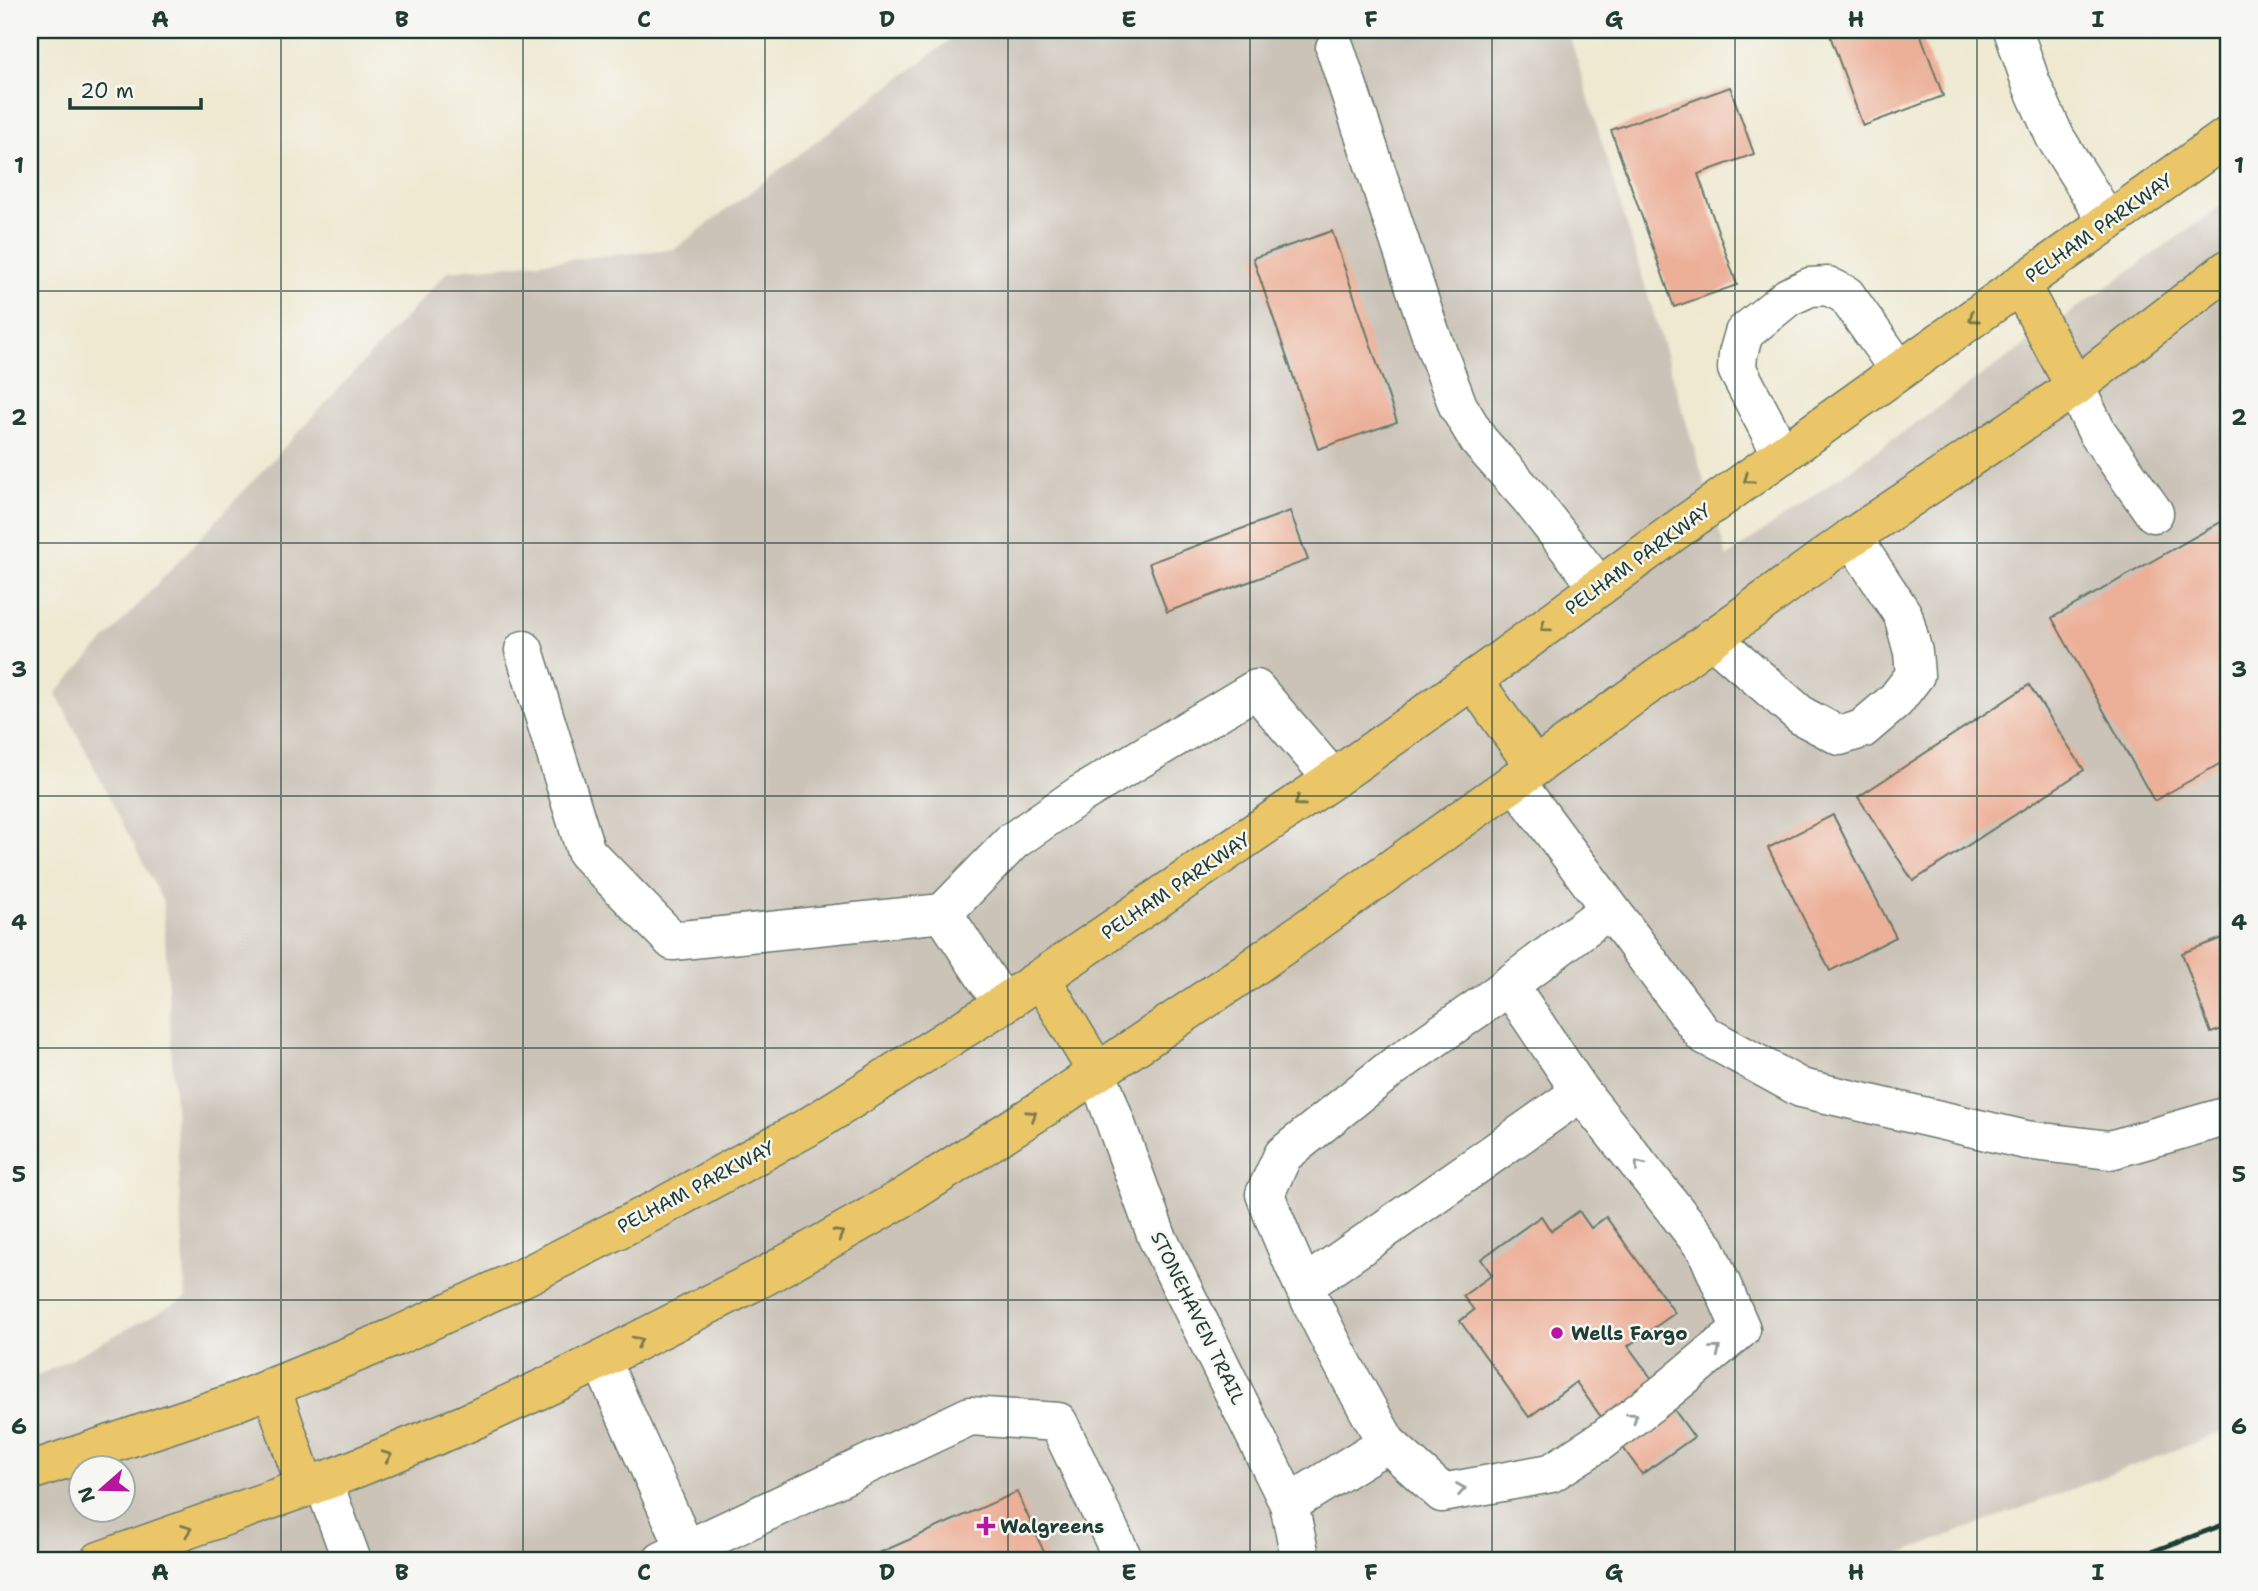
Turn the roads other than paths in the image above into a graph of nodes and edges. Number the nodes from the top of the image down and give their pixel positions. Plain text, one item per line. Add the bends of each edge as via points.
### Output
1 (2013, 30) edge
2 (1335, 48) dead end
3 (2228, 136) edge
4 (2108, 222) junction
5 (2226, 278) edge
6 (2020, 284) junction
7 (1899, 370) junction
8 (2075, 387) junction
9 (1782, 454) junction
10 (2154, 513) dead end
11 (1852, 537) junction
12 (1599, 587) junction
13 (1712, 638) junction
14 (524, 650) dead end
15 (1473, 680) junction
16 (1525, 774) junction
17 (1332, 779) junction
18 (1608, 910) junction
19 (943, 913) junction
20 (1041, 978) junction
21 (1509, 985) junction
22 (1003, 1004) junction
23 (1097, 1073) junction
24 (1581, 1092) junction
25 (2228, 1115) edge
26 (1304, 1286) junction
27 (601, 1360) junction
28 (271, 1387) junction
29 (1387, 1443) junction
30 (30, 1471) edge
31 (315, 1485) junction
32 (1289, 1504) junction
33 (674, 1556) edge
34 (99, 1561) edge
35 (352, 1561) edge
36 (1124, 1561) edge
37 (1301, 1561) edge

1 - 4 street via 2055,136
2 - 12 street via 1458,406 1479,441
3 - 4 main road, PELHAM PARKWAY
4 - 6 main road, PELHAM PARKWAY
5 - 8 main road
6 -> 7 main road, PELHAM PARKWAY
6 - 8 main road
7 - 9 main road, PELHAM PARKWAY
7 - 9 street via 1846,295 1828,286 1810,287 1788,297 1744,333 1737,369
8 - 10 street via 2097,432
8 - 11 main road
9 -> 12 main road, PELHAM PARKWAY
11 - 13 main road
11 - 13 street via 1903,615 1915,675 1895,701 1862,729 1840,736 1802,716
12 -> 15 main road, PELHAM PARKWAY
13 - 16 main road
14 - 19 street via 586,852 673,942
15 - 16 main road
15 - 17 main road, PELHAM PARKWAY
16 - 18 street
16 - 23 main road
17 - 19 street via 1256,689 1081,794 1013,841
17 -> 20 main road, PELHAM PARKWAY
18 - 21 street
18 - 25 street via 1703,1034 1801,1088 2026,1140 2110,1150
19 - 22 street
20 - 22 main road, PELHAM PARKWAY
20 - 23 main road
21 - 24 street
21 - 26 street via 1389,1070 1283,1155 1265,1194
22 - 28 main road, PELHAM PARKWAY via 808,1127 654,1211 528,1275
27 -> 23 main road via 765,1276 906,1196
23 - 32 street, STONEHAVEN TRAIL via 1157,1237
24 - 26 street
29 -> 24 street via 1442,1493 1551,1473 1601,1441 1741,1329 1706,1248
26 - 29 street
31 -> 27 main road via 465,1424
27 - 33 street
28 - 30 main road, PELHAM PARKWAY
28 - 31 main road
29 - 32 street
34 -> 31 main road
31 - 35 street
32 - 37 street, STONEHAVEN TRAIL
33 - 36 street via 970,1416 1058,1422

